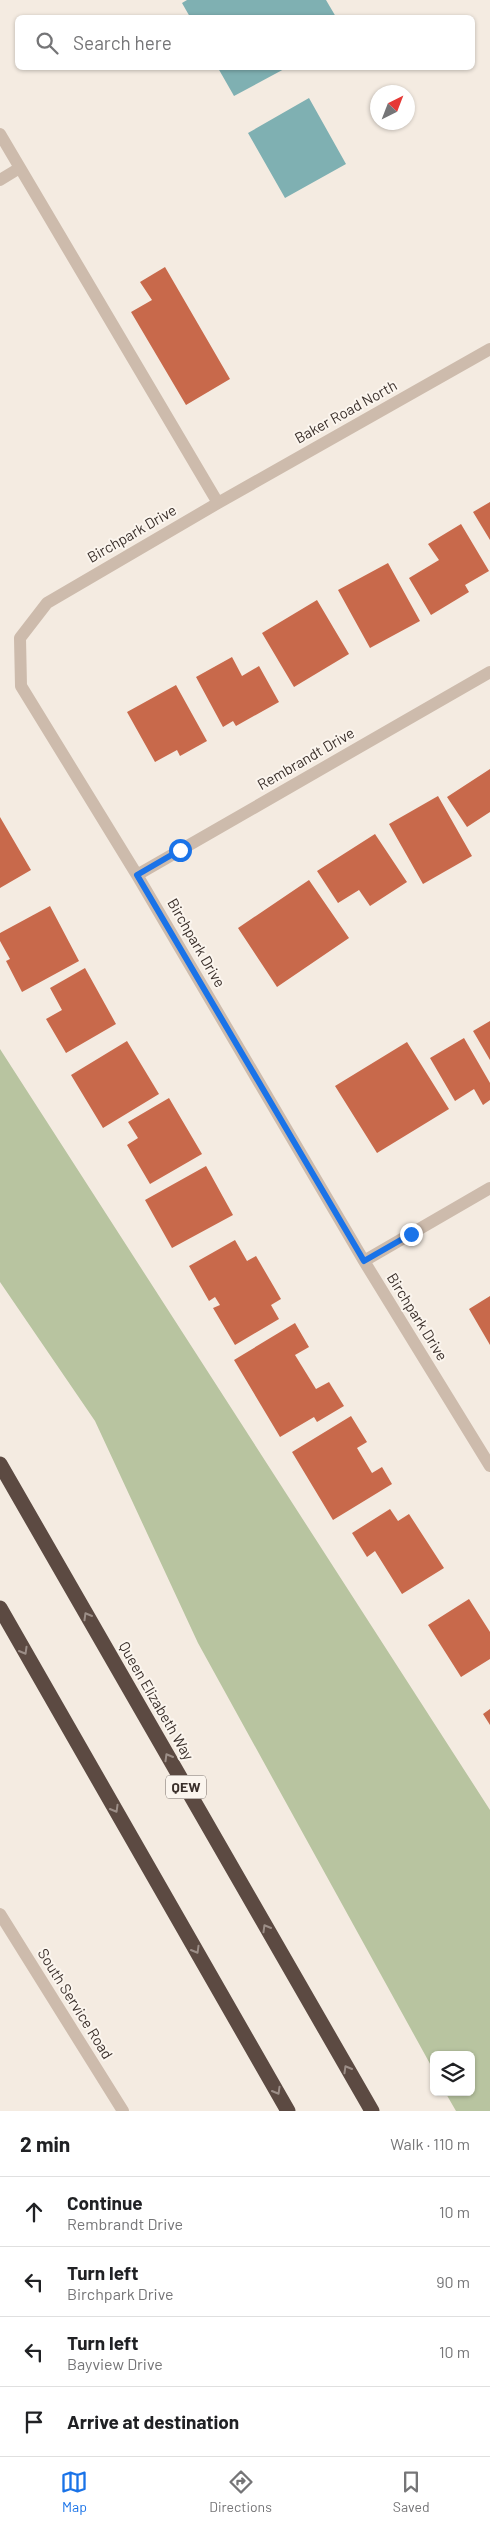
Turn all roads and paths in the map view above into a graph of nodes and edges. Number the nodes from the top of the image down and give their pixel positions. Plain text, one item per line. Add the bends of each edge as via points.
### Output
1 (0, 134) edge
2 (18, 169) junction
3 (0, 180) edge
4 (490, 349) edge
5 (218, 503) junction
6 (490, 672) edge
7 (137, 875) junction
8 (490, 1188) edge
9 (364, 1261) junction
10 (0, 1464) edge
11 (490, 1466) edge
12 (0, 1608) edge
13 (0, 1914) edge
14 (123, 2111) edge
15 (288, 2111) edge
16 (372, 2111) edge

1 - 2 street
2 - 3 street
2 - 5 street
4 - 5 street, Baker Road North
5 - 7 street, Birchpark Drive via 47,603 20,638 21,686
6 - 7 street, Rembrandt Drive
7 - 9 street, Birchpark Drive
8 - 9 street
9 - 11 street, Birchpark Drive
16 -> 10 highway, Queen Elizabeth Way / QEW
12 -> 15 highway
13 - 14 street, South Service Road

